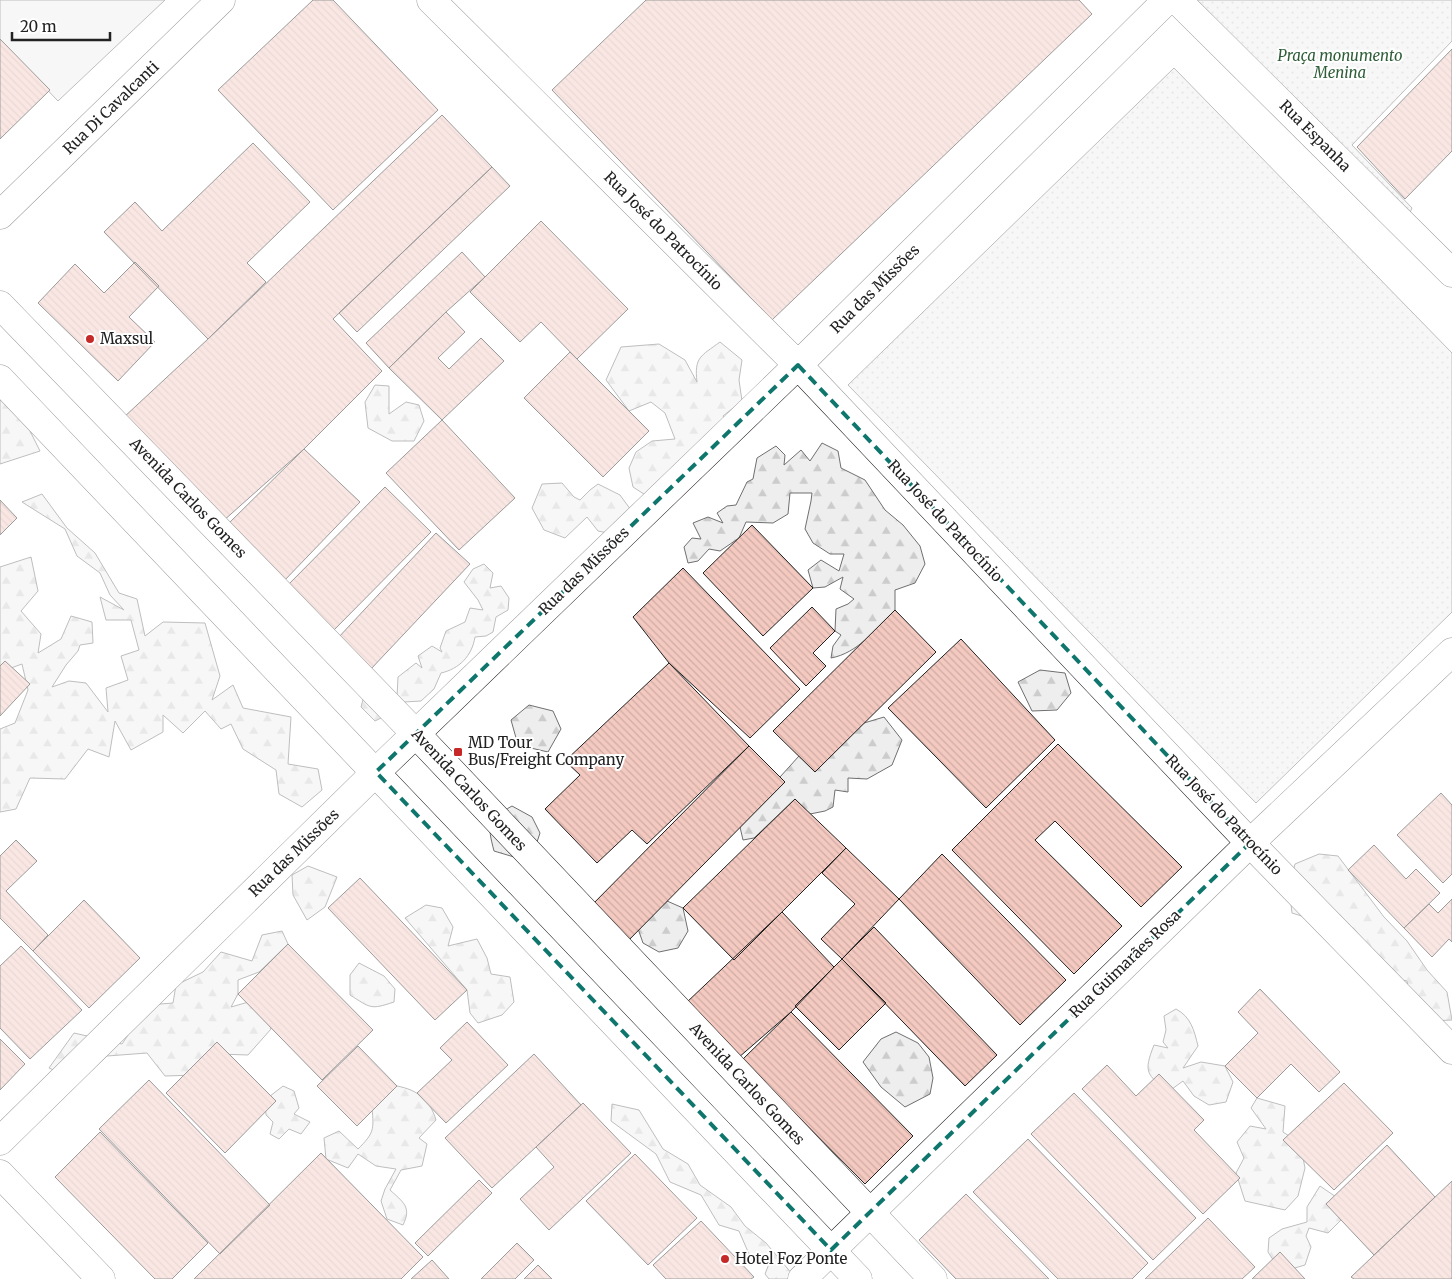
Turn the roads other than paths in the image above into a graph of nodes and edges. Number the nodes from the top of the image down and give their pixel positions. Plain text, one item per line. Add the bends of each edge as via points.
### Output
1 (220, 0) edge
2 (431, 0) edge
3 (1167, 0) edge
4 (1177, 0) edge
5 (0, 215) edge
6 (1452, 273) edge
7 (0, 305) edge
8 (798, 365) junction
9 (0, 379) edge
10 (1452, 652) edge
11 (416, 734) junction
12 (376, 772) junction
13 (1250, 843) junction
14 (1452, 1050) edge
15 (0, 1142) edge
16 (0, 1174) edge
17 (869, 1213) junction
18 (831, 1250) junction
19 (100, 1279) edge
20 (802, 1279) edge
21 (858, 1279) edge
22 (933, 1279) edge

1 - 5 street, Rua Di Cavalcanti
2 - 8 street, Rua José do Patrocínio
3 - 8 street, Rua das Missões
4 - 6 street, Rua Espanha
7 - 11 street, Avenida Carlos Gomes
8 - 11 street, Rua das Missões
8 - 13 street, Rua José do Patrocínio
9 - 12 street
10 - 13 street, Rua Guimarães Rosa
11 - 12 street, Rua das Missões
11 - 17 street, Avenida Carlos Gomes
12 - 15 street, Rua das Missões
12 - 18 street
13 - 14 street, Rua José do Patrocínio
13 - 17 street, Rua Guimarães Rosa
16 - 19 street
17 - 18 street, Rua Guimarães Rosa
17 - 22 street, Avenida Carlos Gomes
18 - 20 street, Rua Guimarães Rosa
18 - 21 street

